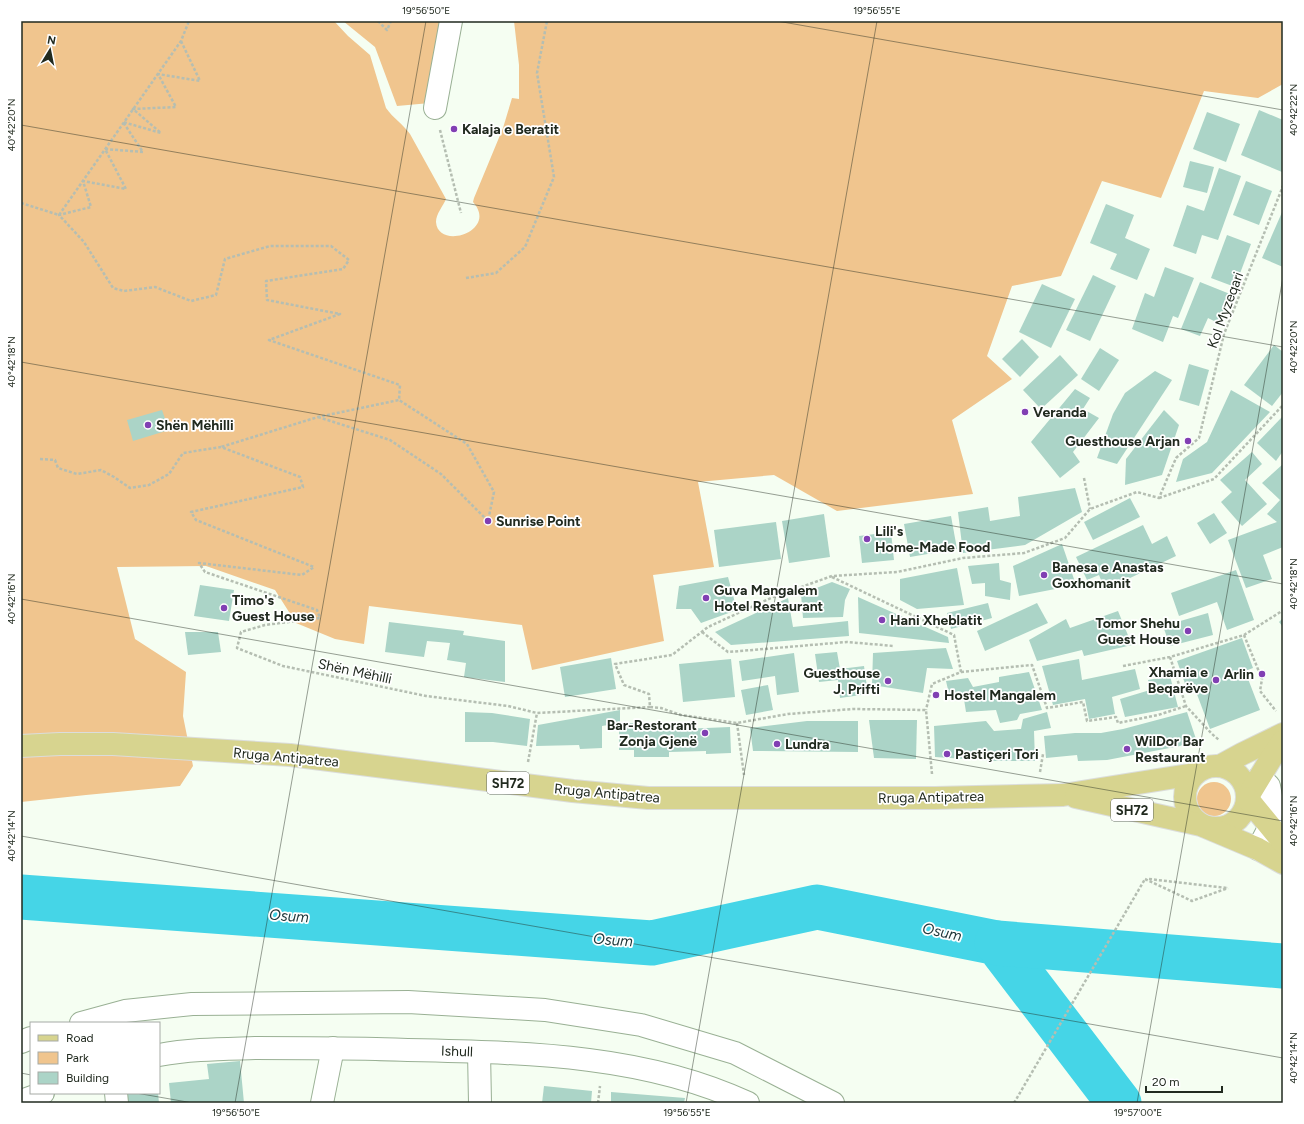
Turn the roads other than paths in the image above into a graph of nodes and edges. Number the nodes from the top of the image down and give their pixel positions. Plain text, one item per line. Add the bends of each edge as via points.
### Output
1 (451, 21) edge
2 (435, 108) road end
3 (1281, 724) edge
4 (1283, 742) edge
5 (21, 746) edge
6 (1229, 761) junction
7 (1195, 774) junction
8 (1260, 777) junction
9 (1063, 796) junction
10 (1247, 798) junction
11 (1201, 824) junction
12 (1277, 825) edge
13 (1258, 849) junction
14 (1283, 863) edge
15 (85, 1022) edge
16 (333, 1048) junction
17 (479, 1052) junction
18 (160, 1054) edge
19 (40, 1094) edge
20 (21, 1101) edge
21 (322, 1103) edge
22 (480, 1103) edge
23 (748, 1103) edge
24 (833, 1103) edge

1 - 2 street
3 - 6 main road, SH72
4 - 8 main road, SH72
5 - 9 main road, Rruga Antipatrea / SH72 via 113,744 290,755 648,798
6 - 7 main road, SH72 via 1207,767
6 - 10 main road via 1244,784
7 - 9 main road, Rruga Antipatrea / SH72
7 - 11 main road via 1188,782 1185,801 1188,811
8 - 10 main road, SH72
8 - 12 street via 1269,786
9 - 11 main road, SH72
10 - 11 main road, SH72 via 1243,812 1230,825 1210,828
10 - 12 main road
11 - 13 main road
12 - 13 street
13 - 14 main road
15 - 24 street via 125,1011 192,1004 408,1002 545,1010 641,1025 736,1053
16 - 17 street, Ishull
16 - 18 street, Ishull via 198,1049
16 - 21 street
17 - 22 street
17 - 23 street, Ishull via 553,1056 648,1070 698,1083
19 - 20 street

